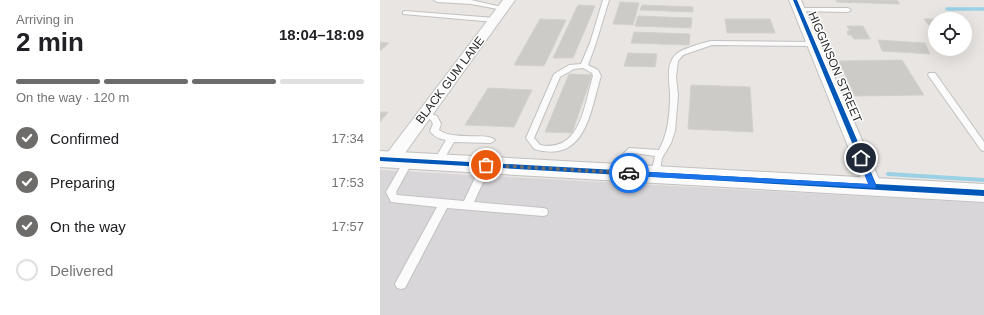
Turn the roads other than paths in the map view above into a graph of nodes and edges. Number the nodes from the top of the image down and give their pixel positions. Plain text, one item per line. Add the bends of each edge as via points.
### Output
1 (437, 0) edge
2 (606, 0) edge
3 (506, 4) edge
4 (797, 5) edge
5 (848, 10) dead end
6 (404, 13) dead end
7 (494, 20) junction
8 (814, 44) junction
9 (584, 66) junction
10 (932, 75) dead end
11 (424, 114) junction
12 (452, 138) junction
13 (491, 140) dead end
14 (984, 148) edge
15 (661, 152) junction
16 (544, 159) junction
17 (393, 160) edge
18 (438, 162) junction
19 (486, 165) junction
20 (620, 172) junction
21 (656, 174) junction
22 (873, 186) junction
23 (984, 193) edge
24 (444, 204) junction
25 (467, 206) junction
26 (543, 212) dead end
27 (401, 284) dead end

1 - 3 lane
2 - 9 lane
3 - 7 street, BLACK GUM LANE
4 - 5 lane
4 - 8 street, HIGGINSON STREET
6 - 7 lane
7 - 11 street, BLACK GUM LANE
8 - 15 lane via 711,43 681,54 675,61 672,77 674,95 671,131
8 - 22 street, HIGGINSON STREET
9 - 16 lane via 597,76 582,124 575,139
9 - 16 lane via 572,67 557,76 533,130 530,138
10 - 14 lane
11 - 12 lane via 434,118 437,124 434,131 438,135
11 - 17 street, BLACK GUM LANE
12 - 13 lane
12 - 18 lane
15 - 20 lane via 632,150 624,158
15 - 21 lane
16 - 19 street
16 - 20 street
17 - 18 street
17 - 24 lane via 391,192 394,199
18 - 19 street
19 - 25 lane
20 - 21 street
21 - 22 street
22 - 23 street
24 - 25 lane
24 - 27 lane
25 - 26 lane

